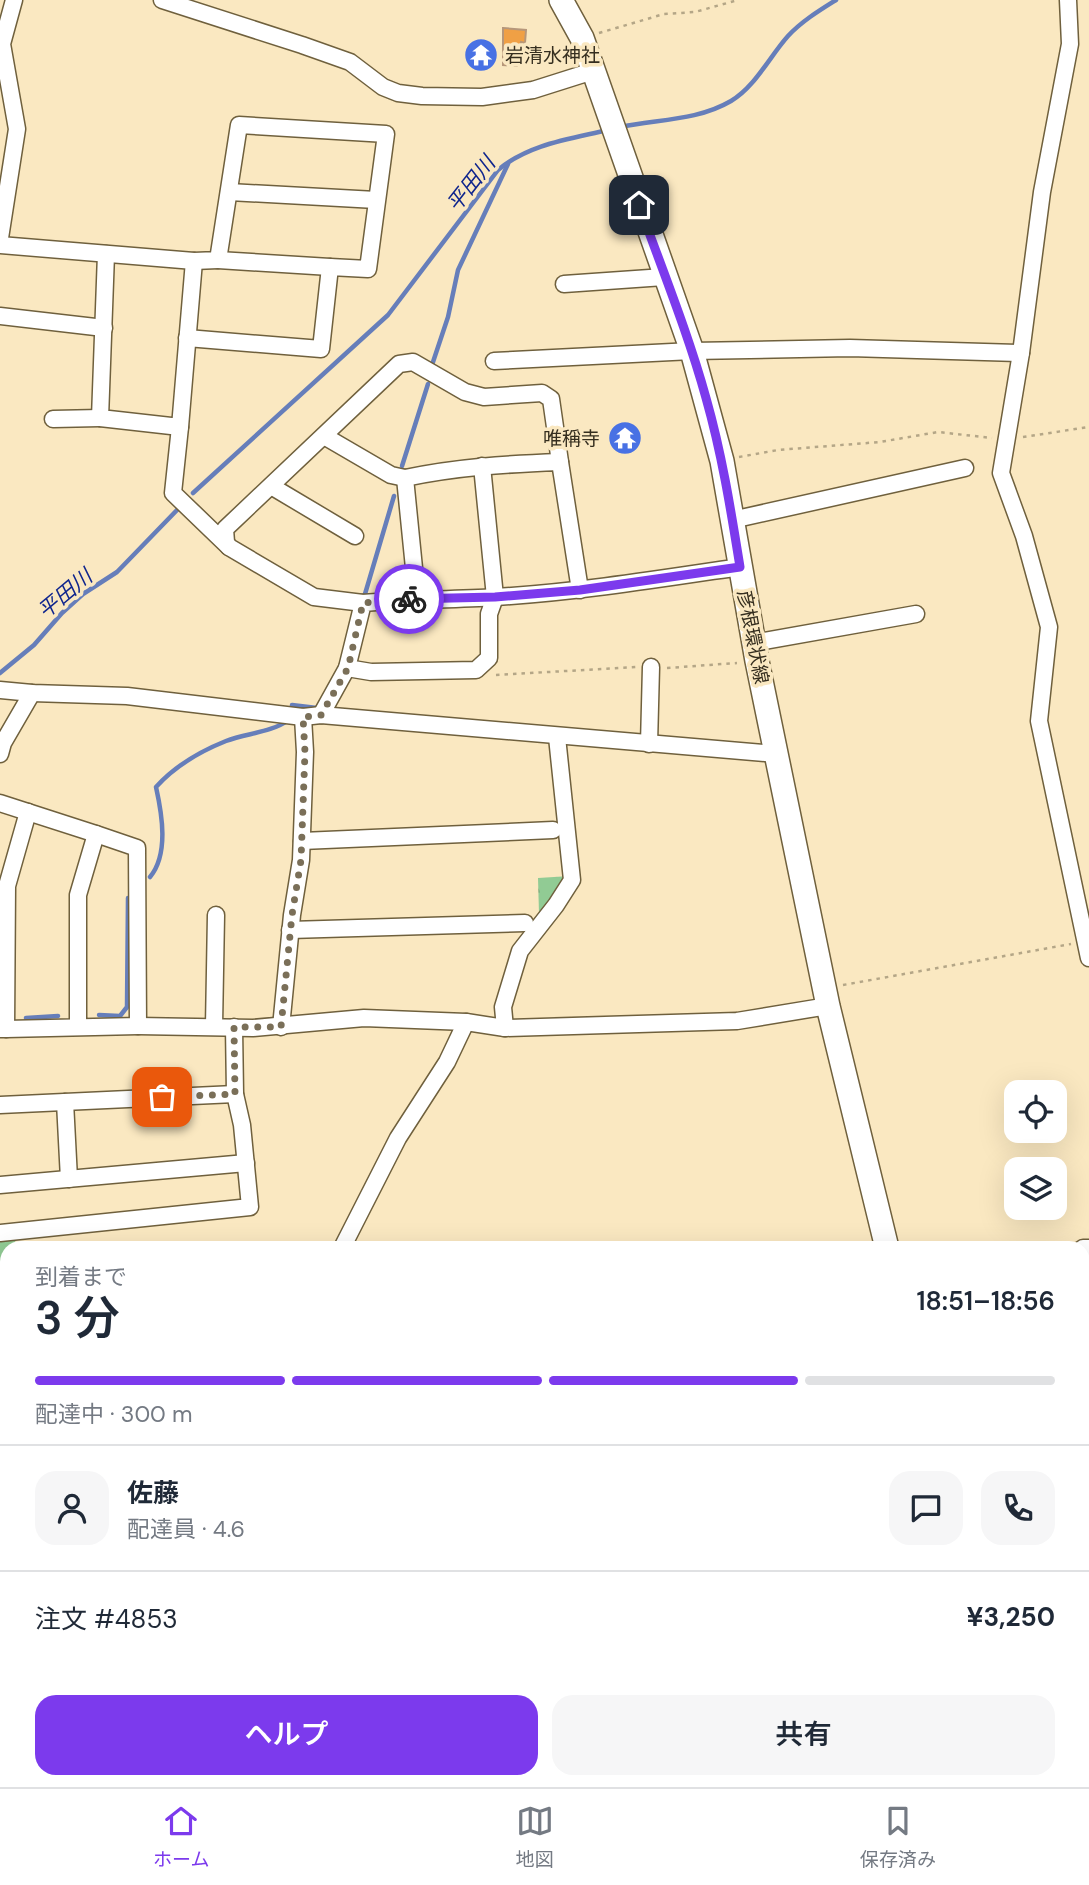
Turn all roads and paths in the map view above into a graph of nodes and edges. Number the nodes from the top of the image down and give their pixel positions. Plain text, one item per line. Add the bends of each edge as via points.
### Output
1 (13, 0) edge
2 (162, 0) edge
3 (561, 0) edge
4 (738, 0) edge
5 (1068, 0) edge
6 (582, 38) junction
7 (1, 44) edge
8 (593, 71) junction
9 (229, 192) junction
10 (376, 200) junction
11 (0, 238) edge
12 (0, 245) edge
13 (106, 254) junction
14 (219, 260) junction
15 (194, 261) junction
16 (330, 267) junction
17 (664, 277) junction
18 (564, 284) dead end
19 (0, 316) edge
20 (104, 328) junction
21 (187, 338) junction
22 (692, 351) junction
23 (1021, 353) junction
24 (494, 361) dead end
25 (100, 418) junction
26 (53, 419) dead end
27 (180, 426) junction
28 (1089, 427) edge
29 (324, 436) junction
30 (1007, 440) junction
31 (722, 461) junction
32 (560, 462) junction
33 (482, 466) junction
34 (965, 468) dead end
35 (405, 478) junction
36 (271, 486) junction
37 (732, 520) junction
38 (355, 536) dead end
39 (229, 547) junction
40 (740, 567) junction
41 (580, 590) junction
42 (495, 597) junction
43 (417, 598) junction
44 (363, 603) junction
45 (916, 614) dead end
46 (755, 652) junction
47 (651, 667) junction
48 (348, 668) junction
49 (475, 670) junction
50 (0, 690) edge
51 (32, 693) junction
52 (321, 715) junction
53 (303, 717) junction
54 (557, 737) junction
55 (649, 744) junction
56 (0, 754) edge
57 (776, 754) junction
58 (0, 803) edge
59 (28, 812) junction
60 (553, 830) dead end
61 (96, 834) junction
62 (302, 841) junction
63 (216, 915) dead end
64 (525, 923) dead end
65 (290, 930) junction
66 (1085, 941) junction
67 (1089, 958) edge
68 (827, 998) junction
69 (466, 1022) junction
70 (138, 1026) junction
71 (214, 1026) junction
72 (78, 1027) junction
73 (234, 1027) junction
74 (281, 1027) junction
75 (505, 1028) junction
76 (3, 1029) edge
77 (235, 1094) junction
78 (65, 1102) junction
79 (0, 1105) edge
80 (246, 1163) junction
81 (69, 1179) junction
82 (0, 1185) edge
83 (0, 1233) edge
84 (29, 1239) edge
85 (346, 1241) edge
86 (885, 1241) edge

1 - 7 street
2 - 8 street via 350,62 398,93 482,97 533,90
3 - 6 main road, 彦根環状線
4 - 6 path via 695,12 664,14
5 - 23 street via 1070,44 1042,192
6 - 8 main road, 彦根環状線
7 - 11 street via 17,129
8 - 17 main road, 彦根環状線
9 - 10 street
9 - 10 street via 239,125 386,134
9 - 14 street
10 - 16 street via 368,269
12 - 13 street
13 - 15 street
13 - 20 street
14 - 15 street
14 - 16 street
15 - 21 street
16 - 21 street via 321,349
17 - 18 street
17 - 22 main road, 彦根環状線
19 - 20 street
20 - 25 street
21 - 27 street
22 - 23 street via 850,348
22 - 24 street
22 - 31 main road, 彦根環状線
23 - 30 street
25 - 26 street
25 - 27 street
27 - 39 street via 173,493
28 - 30 path
29 - 32 street via 398,364 413,362 465,392 484,397 542,393 551,399
29 - 35 street via 391,475
29 - 36 street
30 - 31 path via 938,432
30 - 66 street via 1001,473 1049,627 1040,721
31 - 37 main road, 彦根環状線
32 - 33 street
32 - 41 street
33 - 35 street
33 - 42 street
34 - 37 street
35 - 43 street
36 - 38 street
36 - 39 street via 228,525
37 - 40 main road, 彦根環状線
39 - 44 street via 314,597
40 - 41 street
40 - 46 main road, 彦根環状線
41 - 42 street
42 - 43 street
42 - 49 street via 489,614 489,658
43 - 44 street
44 - 48 street
45 - 46 street
46 - 47 path via 685,668
46 - 57 main road, 彦根環状線
47 - 49 path via 491,675
47 - 55 street
48 - 49 street via 371,672
48 - 52 street
50 - 51 street
51 - 53 street via 127,696
51 - 56 street
52 - 53 street
52 - 54 street
53 - 62 street
54 - 55 street
54 - 75 street via 572,880 520,951 503,1007
55 - 57 street
57 - 68 main road, 彦根環状線
58 - 59 street
59 - 61 street
59 - 76 street via 7,886
60 - 62 street
61 - 70 street via 137,848
61 - 72 street via 78,895
62 - 65 street
63 - 71 street
64 - 65 street
65 - 74 street
66 - 67 street
66 - 68 path via 870,979
68 - 75 street via 737,1021
68 - 86 main road, 彦根環状線
69 - 74 street via 364,1018
69 - 75 street
69 - 85 street via 447,1062 398,1138
70 - 71 street
70 - 72 street
71 - 73 street
72 - 76 street
73 - 74 street
73 - 77 street
77 - 78 street
77 - 80 street
78 - 79 street
78 - 81 street
80 - 81 street
80 - 84 street via 250,1207
81 - 82 street
83 - 84 street

